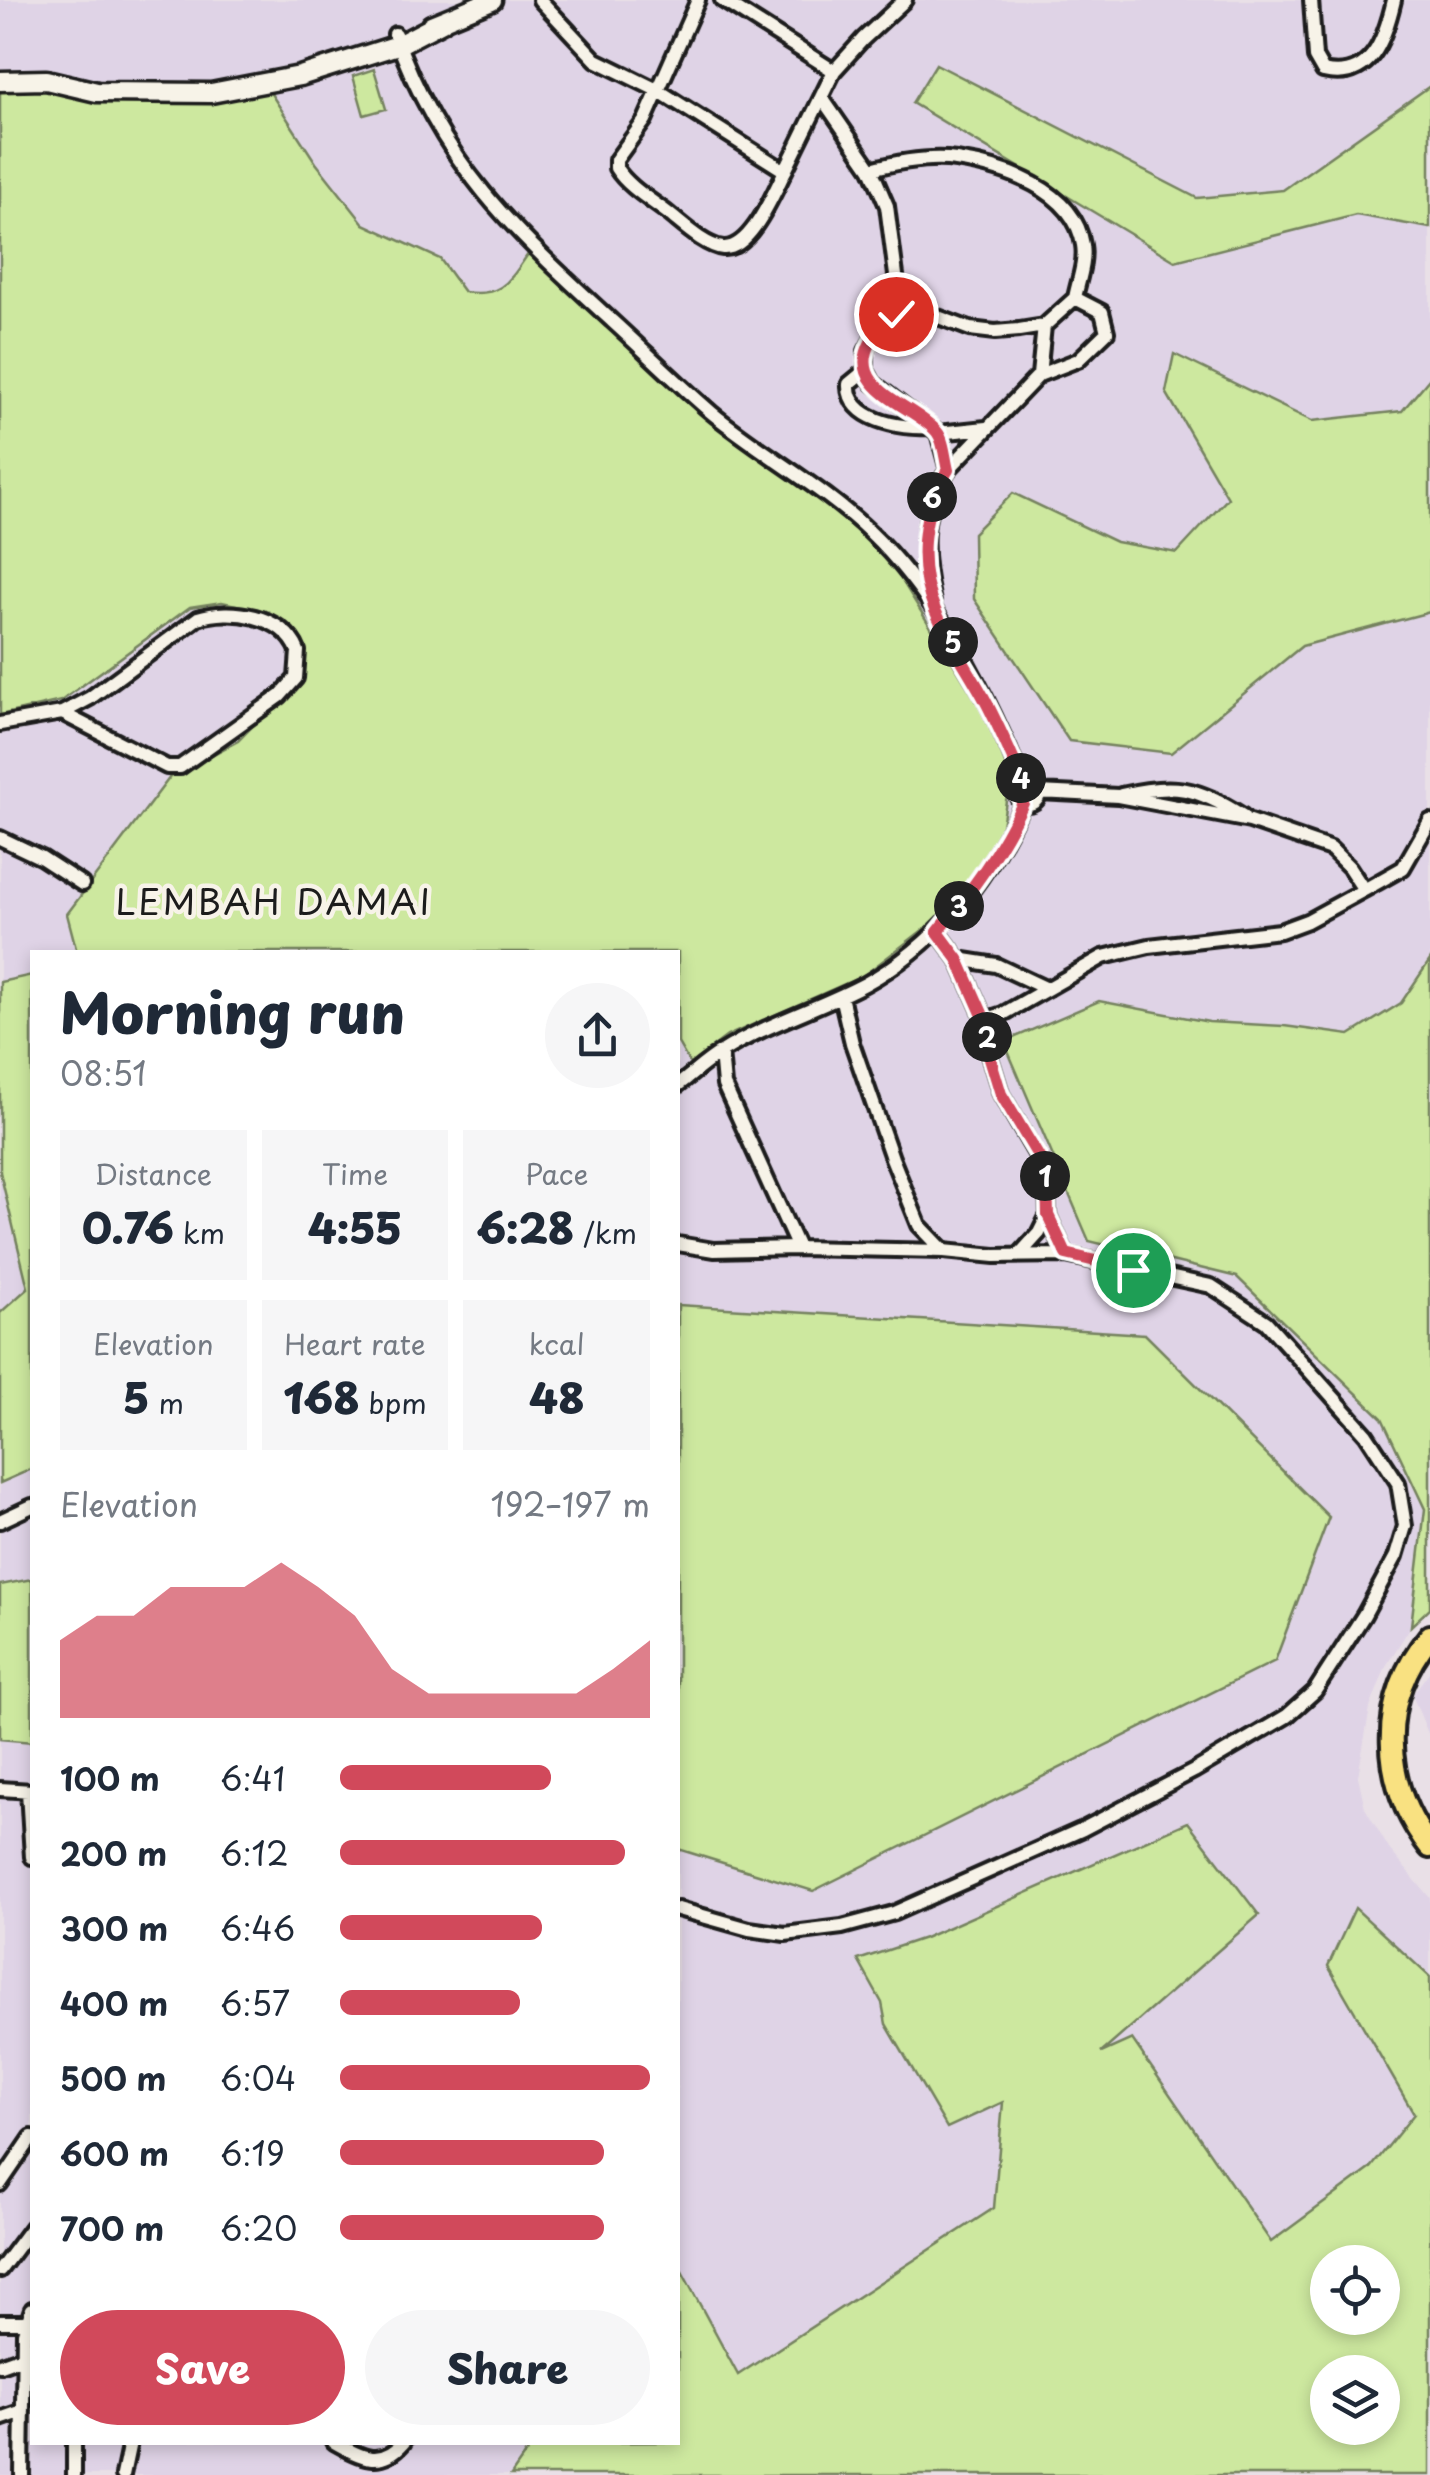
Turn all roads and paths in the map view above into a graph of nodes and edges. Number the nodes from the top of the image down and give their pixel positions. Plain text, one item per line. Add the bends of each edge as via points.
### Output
1 (492, 0) edge
2 (540, 0) edge
3 (698, 0) edge
4 (722, 0) edge
5 (905, 0) edge
6 (1311, 0) edge
7 (1394, 0) edge
8 (472, 5) edge
9 (396, 40) junction
10 (834, 71) junction
11 (0, 81) edge
12 (659, 91) junction
13 (822, 98) junction
14 (872, 169) junction
15 (785, 171) junction
16 (896, 283) junction
17 (1075, 298) junction
18 (925, 312) junction
19 (884, 320) junction
20 (1044, 326) junction
21 (866, 370) junction
22 (1039, 375) junction
23 (986, 428) junction
24 (934, 430) junction
25 (948, 470) junction
26 (934, 608) junction
27 (62, 714) junction
28 (0, 724) edge
29 (1023, 782) junction
30 (1039, 792) junction
31 (1118, 796) junction
32 (1023, 803) junction
33 (1430, 820) edge
34 (1250, 821) junction
35 (0, 838) edge
36 (1426, 840) edge
37 (82, 884) dead end
38 (1364, 890) junction
39 (938, 932) junction
40 (958, 959) junction
41 (1045, 988) junction
42 (841, 996) junction
43 (985, 1020) junction
44 (721, 1052) junction
45 (680, 1083) edge
46 (1048, 1215) junction
47 (919, 1225) junction
48 (680, 1244) edge
49 (798, 1248) junction
50 (944, 1251) junction
51 (907, 1252) junction
52 (1019, 1254) junction
53 (1066, 1254) junction
54 (30, 1507) edge
55 (0, 1521) edge
56 (1430, 1636) edge
57 (0, 1789) edge
58 (30, 1791) edge
59 (1430, 1847) edge
60 (680, 1910) edge
61 (30, 2140) edge
62 (0, 2184) edge
63 (30, 2229) edge
64 (0, 2270) edge
65 (29, 2316) edge
66 (0, 2322) edge
67 (27, 2361) edge
68 (0, 2365) edge
69 (23, 2411) junction
70 (0, 2420) edge
71 (74, 2445) edge
72 (129, 2445) edge
73 (342, 2445) edge
74 (401, 2445) edge
75 (22, 2475) edge
76 (74, 2475) edge
77 (124, 2475) edge

1 - 8 street
2 - 12 street via 596,60
3 - 12 street
4 - 10 street
5 - 10 street
6 - 7 street via 1315,57 1323,71 1342,76 1374,54
8 - 9 street
9 - 11 street via 283,81 211,93 97,92
9 - 26 street via 440,132 513,229 713,413 868,530
10 - 13 street
12 - 15 street
12 - 15 street via 616,168 712,244 729,247 744,239
13 - 14 street
13 - 15 street
14 - 16 street via 887,206
14 - 17 street via 953,159 1034,184 1076,224 1083,245
16 - 18 street
16 - 19 street
17 - 20 street
17 - 22 street via 1102,312 1107,332 1078,360
18 - 19 street
18 - 20 street via 996,332
19 - 21 street via 866,351
20 - 22 street
21 - 24 street via 874,384
21 - 24 street via 849,384 854,407
22 - 23 street
23 - 24 street
23 - 25 street
24 - 25 street
25 - 26 street via 930,502 924,538
26 - 29 street
27 - 27 street via 212,614 265,620 298,651 296,678 280,696 180,767 167,767
27 - 28 street
29 - 30 street
29 - 32 street via 1016,792
30 - 31 street
30 - 32 street via 1034,802
31 - 34 street
31 - 34 street via 1193,790
32 - 39 street via 977,884
33 - 36 street
34 - 38 street via 1331,848
35 - 37 street
36 - 38 street via 1403,868
38 - 41 street via 1280,931 1103,956
39 - 40 street
39 - 42 street
40 - 41 street via 996,966
40 - 43 street
41 - 43 street
42 - 44 street
42 - 47 street
43 - 46 street via 1001,1094 1040,1159
44 - 45 street
44 - 49 street via 724,1085
46 - 52 street
46 - 53 street
47 - 50 street
47 - 51 street
48 - 49 street
49 - 51 street
50 - 51 street
50 - 52 street
52 - 53 street
53 - 60 street via 1211,1286 1240,1302 1366,1434 1398,1483 1405,1526 1364,1615 1315,1691 1287,1716 1084,1829 894,1912 784,1934
54 - 55 street
56 - 59 main road via 1398,1698 1391,1758 1404,1803
57 - 58 street
61 - 62 street
63 - 64 street
65 - 66 street
65 - 67 street
67 - 68 street
67 - 69 street
69 - 70 street
69 - 75 street
71 - 76 street
72 - 77 street
73 - 74 street via 374,2458

